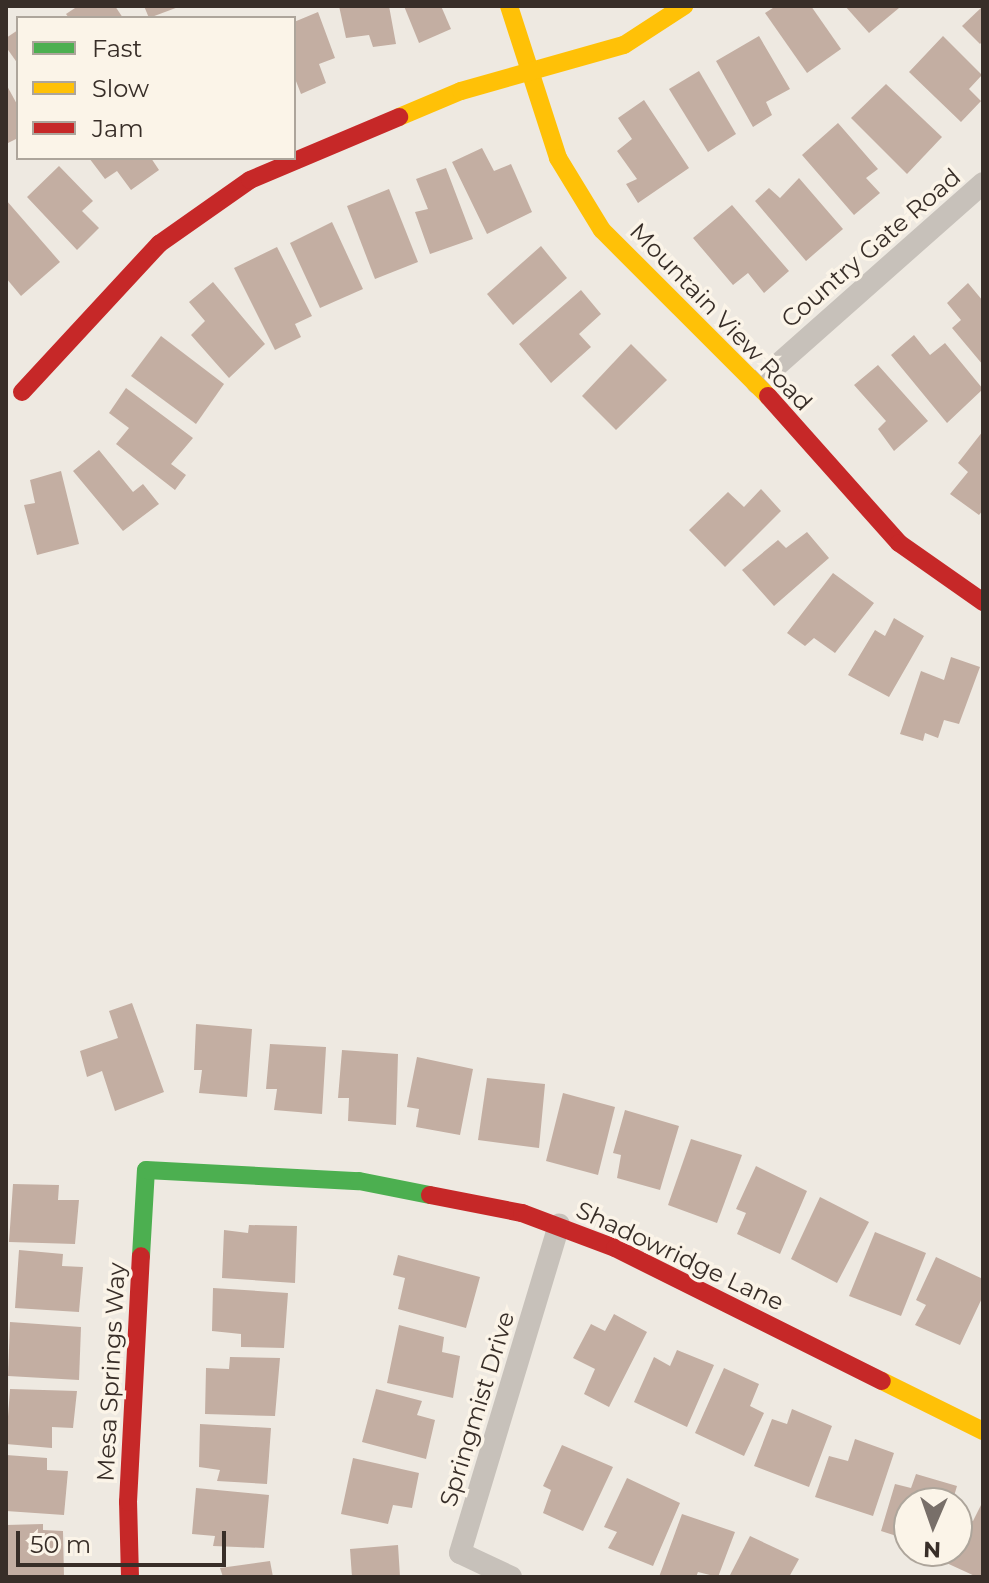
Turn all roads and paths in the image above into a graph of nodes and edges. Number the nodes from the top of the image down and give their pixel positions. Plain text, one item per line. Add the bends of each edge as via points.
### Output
1 (509, 6) edge
2 (684, 6) edge
3 (528, 73) junction
4 (295, 160) edge
5 (296, 160) edge
6 (983, 183) edge
7 (757, 383) junction
8 (22, 392) dead end
9 (983, 602) edge
10 (146, 1170) joint
11 (559, 1225) junction
12 (983, 1431) edge
13 (130, 1577) edge
14 (511, 1577) edge

1 - 3 street, Mountain View Road
2 - 3 street via 624,45
3 - 5 street via 401,113
3 - 7 street, Mountain View Road via 558,158 602,230
4 - 8 street via 250,180 159,244
6 - 7 street, Country Gate Road
7 - 9 street, Mountain View Road via 899,543
10 - 11 street, Shadowridge Lane via 359,1181 475,1201
10 - 13 street, Mesa Springs Way via 128,1502
11 - 12 street, Shadowridge Lane
11 - 14 street, Springmist Drive via 460,1553

